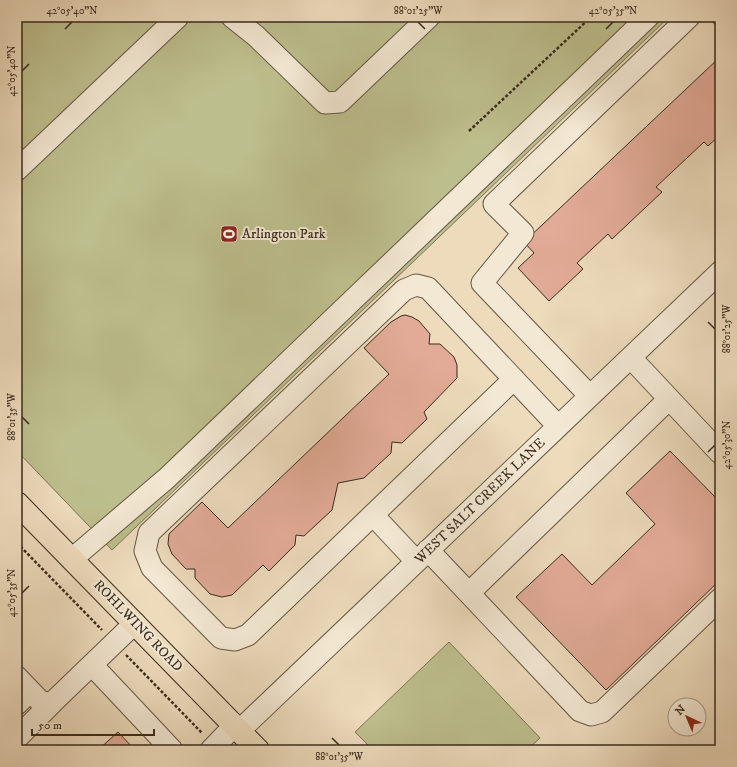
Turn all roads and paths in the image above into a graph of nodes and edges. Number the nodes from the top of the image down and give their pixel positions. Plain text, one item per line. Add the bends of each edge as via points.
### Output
1 (178, 17) edge
2 (232, 17) edge
3 (429, 17) edge
4 (591, 17) edge
5 (648, 17) edge
6 (689, 17) edge
7 (469, 131) dead end
8 (17, 170) edge
9 (720, 272) edge
10 (631, 358) junction
11 (514, 379) junction
12 (590, 396) junction
13 (668, 399) junction
14 (558, 426) junction
15 (720, 453) edge
16 (17, 503) edge
17 (373, 514) junction
18 (422, 555) junction
19 (72, 560) junction
20 (469, 593) junction
21 (720, 598) edge
22 (135, 623) junction
23 (92, 665) junction
24 (21, 691) edge
25 (54, 701) junction
26 (238, 728) junction
27 (17, 738) edge
28 (172, 750) edge
29 (211, 750) edge
30 (258, 750) edge

1 - 8 street
2 - 3 street via 256,36 325,103 340,102
4 - 7 path
5 - 19 street via 167,478
6 - 12 street via 494,204 523,233 482,283
9 - 10 street, WEST SALT CREEK LANE
10 - 12 street, WEST SALT CREEK LANE
10 - 13 street
11 - 14 street
11 - 17 street
11 - 17 street via 428,288 416,285 404,290 149,534 145,551 152,568 221,638 234,640 248,635
12 - 14 street, WEST SALT CREEK LANE
13 - 15 street
13 - 20 street
14 - 18 street, WEST SALT CREEK LANE
16 - 19 main road, ROHLWING ROAD
17 - 18 street
18 - 20 street
18 - 26 street, WEST SALT CREEK LANE
19 - 22 main road, ROHLWING ROAD
20 - 21 street via 580,710 591,715 602,712
22 - 23 street
22 - 26 main road, ROHLWING ROAD
23 - 25 street
23 - 28 street
24 - 25 street via 40,701
25 - 27 street
26 - 29 street, WEST SALT CREEK LANE
26 - 30 main road, ROHLWING ROAD

